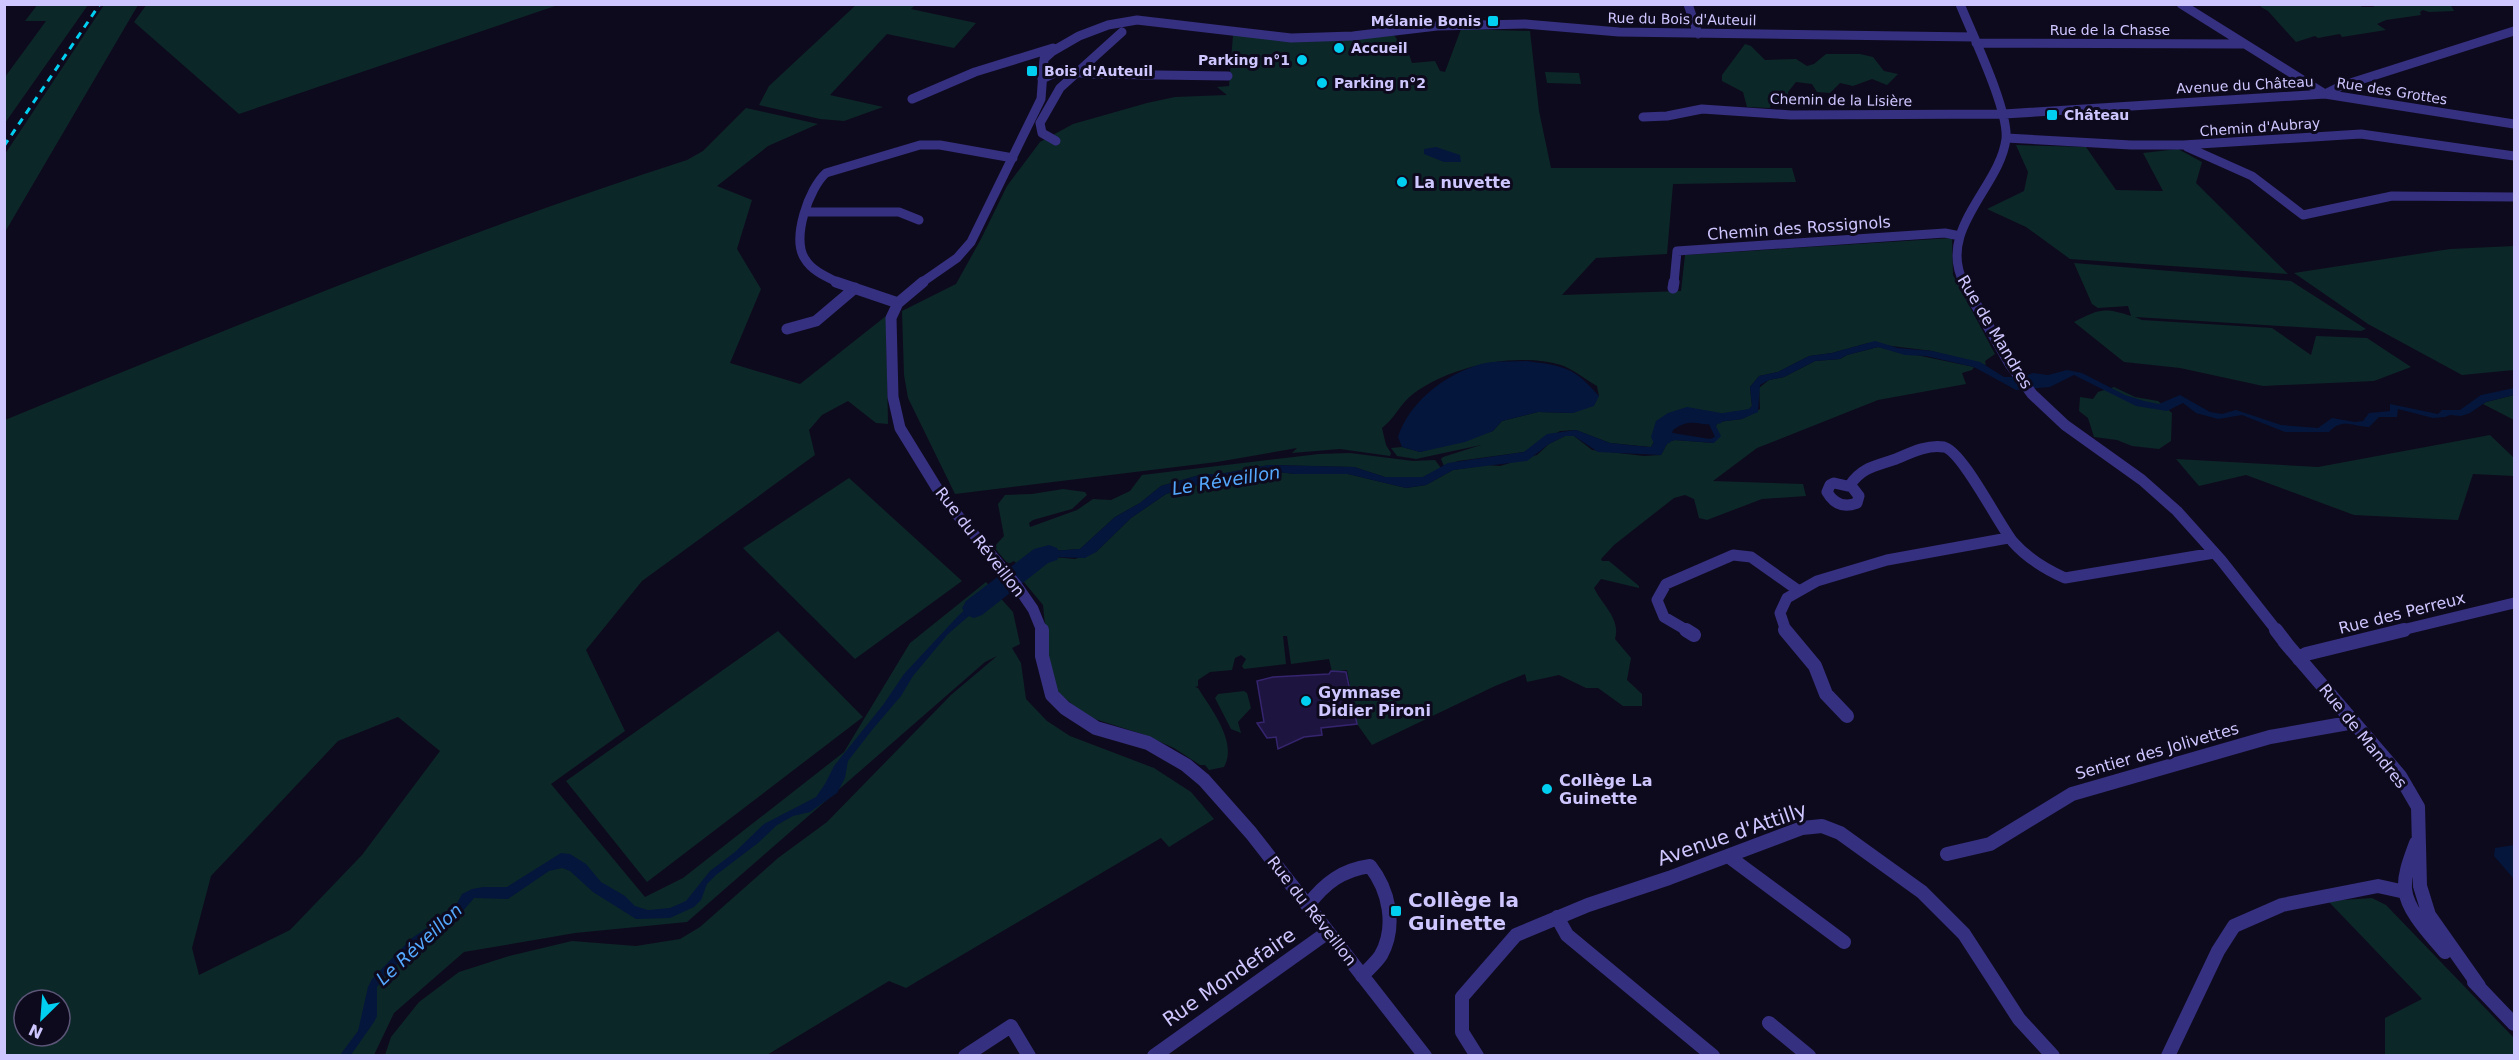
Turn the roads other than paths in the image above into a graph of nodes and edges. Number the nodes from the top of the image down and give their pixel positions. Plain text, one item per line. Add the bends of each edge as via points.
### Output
1 (1688, 4) edge
2 (1960, 4) edge
3 (2181, 4) edge
4 (2514, 31) edge
5 (1122, 32) dead end
6 (1698, 34) junction
7 (1975, 40) junction
8 (2243, 44) junction
9 (1054, 48) junction
10 (1044, 58) junction
11 (1062, 70) junction
12 (1075, 73) junction
13 (1228, 75) dead end
14 (1042, 79) junction
15 (2325, 94) junction
16 (912, 99) dead end
17 (2004, 114) junction
18 (2514, 116) edge
19 (1643, 117) dead end
20 (2504, 122) junction
21 (2514, 124) edge
22 (2006, 138) junction
23 (1056, 141) dead end
24 (2183, 146) junction
25 (2514, 156) edge
26 (1013, 158) junction
27 (2514, 197) edge
28 (806, 212) junction
29 (919, 220) dead end
30 (1960, 236) junction
31 (855, 288) junction
32 (1673, 288) dead end
33 (898, 303) junction
34 (787, 329) dead end
35 (1850, 485) dead end
36 (2008, 538) junction
37 (2210, 554) junction
38 (1799, 591) junction
39 (2514, 603) edge
40 (1694, 635) dead end
41 (2299, 659) junction
42 (1847, 716) dead end
43 (2354, 723) junction
44 (2420, 833) junction
45 (1947, 854) dead end
46 (1728, 856) junction
47 (2405, 891) junction
48 (1308, 905) junction
49 (1557, 917) junction
50 (1328, 932) junction
51 (1844, 942) dead end
52 (1362, 976) junction
53 (2479, 986) junction
54 (1769, 1023) dead end
55 (2514, 1024) edge
56 (965, 1056) edge
57 (1029, 1056) edge
58 (1154, 1056) edge
59 (1425, 1056) edge
60 (1477, 1056) edge
61 (1713, 1056) edge
62 (1809, 1056) edge
63 (2053, 1056) edge
64 (2168, 1056) edge

1 - 6 street
2 - 7 street, Rue de Mandres
3 - 8 street, Rue des Grottes
4 - 15 street, Avenue du Château
5 - 12 street
6 - 7 street, Rue du Bois d'Auteuil via 1876,34
6 - 9 street, Rue du Bois d'Auteuil via 1590,31 1525,24 1437,26 1353,36 1291,38 1141,19 1079,36
7 - 8 street, Rue de la Chasse
7 - 17 street, Rue de Mandres
8 - 15 street, Rue des Grottes
9 - 10 street
9 - 16 street via 975,72
10 - 11 street
10 - 14 street
11 - 12 street
11 - 14 street
12 - 13 street
12 - 23 street via 1060,88 1040,123 1042,133
14 - 26 street via 1041,99
15 - 17 street, Avenue du Château
15 - 20 street, Rue des Grottes
17 - 19 street, Chemin de la Lisière via 1791,115 1702,109
17 - 22 street, Rue de Mandres
18 - 20 street
20 - 21 street, Rue des Grottes
22 - 24 street, Chemin d'Aubray
22 - 30 street, Rue de Mandres
24 - 25 street, Chemin d'Aubray via 2361,134
24 - 27 street via 2252,176 2302,215 2392,196
26 - 28 street via 940,145 920,146 826,173 816,180
26 - 33 street via 971,242 957,258
28 - 29 street via 899,212
28 - 31 street via 799,237 809,266 822,276
30 - 32 street, Chemin des Rossignols via 1945,233 1677,251
30 - 37 street, Rue de Mandres via 1955,255 1959,273 2009,361 2040,402 2115,460
31 - 33 street
31 - 34 street via 816,321
33 - 48 street, Rue du Réveillon via 891,318 890,334 893,397 900,428 943,498 1033,609 1042,630 1042,656 1052,695 1096,728 1148,743 1186,765 1224,799
35 - 36 street via 1859,472 1928,447 1945,447 1957,454
36 - 37 street via 2049,573 2065,578
36 - 38 street via 1887,560 1817,581
37 - 41 street, Rue de Mandres
38 - 40 street via 1751,557 1733,555 1666,584 1657,600 1664,617
38 - 42 street via 1787,598 1780,613 1786,633 1804,650 1826,694
39 - 41 street, Rue des Perreux via 2306,654
41 - 43 street, Rue de Mandres
43 - 44 street, Rue de Mandres via 2400,776 2418,807
43 - 45 street, Sentier des Jolivettes via 2270,737 2072,794 1990,844
44 - 47 street, Rue de Mandres
44 - 53 street, Rue de Mandres via 2420,886 2429,915
46 - 49 street, Avenue d'Attilly
46 - 51 street
46 - 63 street, Avenue d'Attilly via 1802,828 1822,826 1840,833 1941,909 1964,934 2019,1019
47 - 53 street, Rue de Mandres via 2433,939
47 - 64 street via 2378,886 2282,905 2234,926
48 - 50 street, Rue du Réveillon
48 - 52 street via 1330,879 1370,866 1378,875 1390,913 1389,927 1383,953
49 - 60 street, Avenue d'Attilly via 1516,935 1462,997 1462,1032
49 - 61 street via 1567,935
50 - 52 street, Rue du Réveillon
50 - 58 street, Rue Mondefaire
52 - 59 street, Rue du Réveillon
53 - 55 street, Rue de Mandres
54 - 62 street
56 - 57 street via 1011,1026

